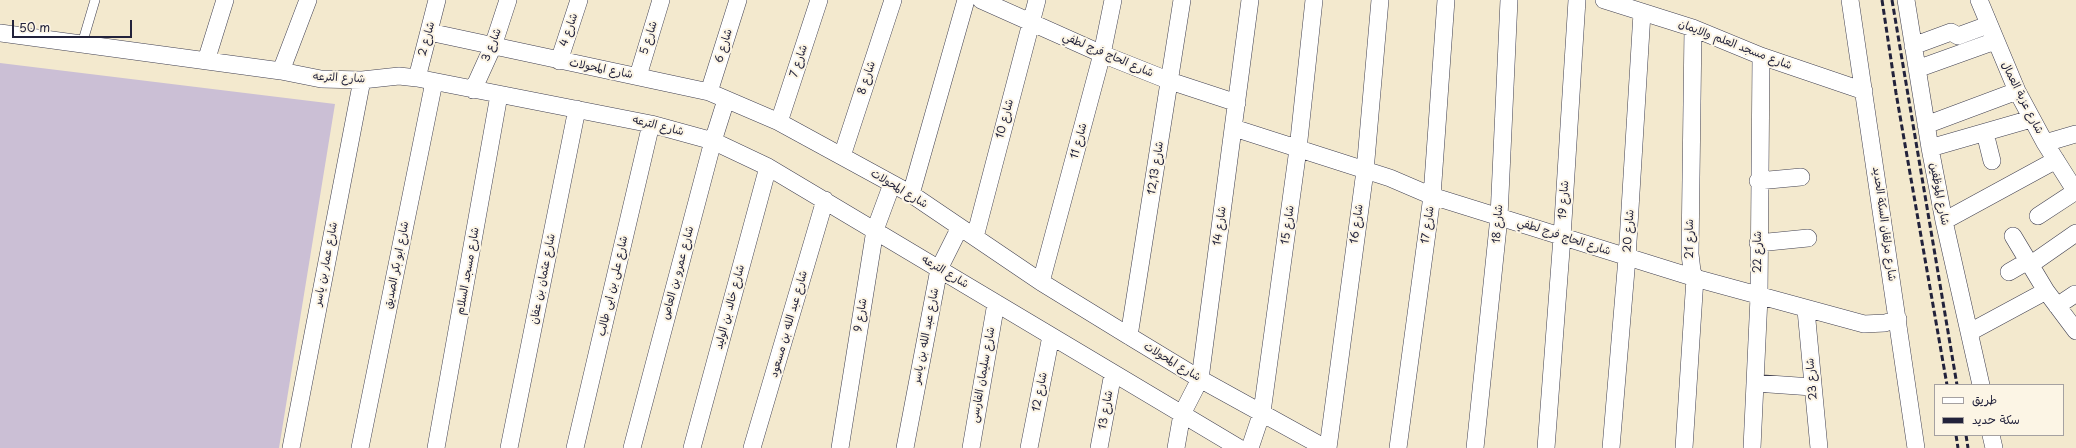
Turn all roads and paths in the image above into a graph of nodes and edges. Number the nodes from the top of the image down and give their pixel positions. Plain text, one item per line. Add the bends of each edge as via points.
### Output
1 (95, 0) edge
2 (225, 0) edge
3 (308, 0) edge
4 (437, 0) edge
5 (508, 0) edge
6 (579, 0) edge
7 (660, 0) edge
8 (738, 0) edge
9 (820, 0) edge
10 (893, 0) edge
11 (966, 0) edge
12 (981, 0) edge
13 (1037, 0) edge
14 (1113, 0) edge
15 (1182, 0) edge
16 (1250, 0) edge
17 (1314, 0) edge
18 (1380, 0) edge
19 (1446, 0) edge
20 (1510, 0) edge
21 (1577, 0) edge
22 (1604, 0) edge
23 (1850, 0) edge
24 (1906, 0) edge
25 (1979, 0) edge
26 (1642, 13) junction
27 (1030, 22) junction
28 (1694, 28) junction
29 (429, 32) junction
30 (0, 33) edge
31 (1992, 33) junction
32 (82, 44) junction
33 (493, 46) junction
34 (1913, 46) junction
35 (1102, 54) junction
36 (1761, 56) junction
37 (206, 61) junction
38 (559, 61) junction
39 (1917, 69) junction
40 (281, 71) junction
41 (638, 76) junction
42 (417, 78) junction
43 (362, 80) junction
44 (1170, 81) junction
45 (434, 82) junction
46 (473, 90) junction
47 (1864, 91) junction
48 (2017, 91) junction
49 (709, 92) junction
50 (499, 95) junction
51 (726, 100) junction
52 (1237, 103) junction
53 (577, 109) junction
54 (2032, 119) junction
55 (778, 122) junction
56 (651, 124) junction
57 (1926, 125) junction
58 (1234, 128) junction
59 (1985, 133) junction
60 (2076, 134) edge
61 (713, 140) junction
62 (2045, 143) junction
63 (1930, 148) junction
64 (1298, 149) junction
65 (842, 156) junction
66 (2056, 160) junction
67 (1992, 161) dead end
68 (768, 167) junction
69 (1364, 171) junction
70 (1801, 177) dead end
71 (1758, 181) junction
72 (892, 184) junction
73 (2076, 191) edge
74 (910, 194) junction
75 (1432, 196) junction
76 (825, 200) junction
77 (1499, 216) junction
78 (2038, 216) dead end
79 (1944, 221) junction
80 (960, 227) junction
81 (875, 230) junction
82 (2076, 233) edge
83 (2013, 236) dead end
84 (975, 238) junction
85 (1562, 238) junction
86 (1808, 238) dead end
87 (1758, 243) junction
88 (1627, 258) junction
89 (2029, 263) junction
90 (939, 269) junction
91 (2009, 272) dead end
92 (1695, 278) junction
93 (1041, 282) junction
94 (2046, 291) junction
95 (2076, 294) edge
96 (1759, 296) junction
97 (996, 303) junction
98 (2057, 306) junction
99 (1806, 310) junction
100 (1898, 319) junction
101 (2076, 330) edge
102 (1970, 332) junction
103 (1051, 336) junction
104 (1129, 336) junction
105 (1113, 373) junction
106 (1200, 379) junction
107 (1755, 382) junction
108 (1981, 384) edge
109 (1812, 387) junction
110 (1262, 412) junction
111 (1182, 414) junction
112 (1992, 436) edge
113 (291, 448) edge
114 (360, 448) edge
115 (436, 448) edge
116 (509, 448) edge
117 (574, 448) edge
118 (632, 448) edge
119 (692, 448) edge
120 (752, 448) edge
121 (840, 448) edge
122 (905, 448) edge
123 (971, 448) edge
124 (1029, 448) edge
125 (1099, 448) edge
126 (1176, 448) edge
127 (1238, 448) edge
128 (1250, 448) edge
129 (1326, 448) edge
130 (1398, 448) edge
131 (1475, 448) edge
132 (1546, 448) edge
133 (1611, 448) edge
134 (1684, 448) edge
135 (1752, 448) edge
136 (1819, 448) edge
137 (1916, 448) edge
138 (1994, 448) edge

1 - 32 lane
2 - 37 street
3 - 40 street
4 - 29 street, شارع 2
5 - 33 street, شارع 3
6 - 38 street, شارع 4
7 - 41 street, شارع 5
8 - 49 street, شارع 6
9 - 55 street, شارع 7
10 - 65 street, شارع 8
11 - 74 street
12 - 27 street, شارع الحاج فرج لطفي
13 - 27 street, شارع 10
14 - 35 street, شارع 11
15 - 44 street, شارع 12,13
16 - 52 street, شارع 14
17 - 64 street, شارع 15
18 - 69 street, شارع 16
19 - 75 street, شارع 17
20 - 77 street, شارع 18
21 - 85 street, شارع 19
22 - 26 street, شارع مسجد العلم والايمان
23 - 47 street, شارع مزلقان السكة الحديد
24 - 34 street, شارع الموظفين
25 - 31 street, شارع عزبة العمال
26 - 28 street, شارع مسجد العلم والايمان
26 - 88 street, شارع 20
27 - 35 street, شارع الحاج فرج لطفي
27 - 84 street, شارع 10
28 - 36 street, شارع مسجد العلم والايمان
28 - 92 street, شارع 21 via 1690,258
29 - 33 street, شارع المحولات
29 - 42 street, شارع 2
30 - 32 street, شارع الترعه
31 - 34 street via 1958,36 1951,32
31 - 39 street
31 - 48 street, شارع عزبة العمال
32 - 37 street, شارع الترعه
33 - 38 street, شارع المحولات
33 - 46 street, شارع 3
34 - 39 street, شارع الموظفين
35 - 44 street, شارع الحاج فرج لطفي
35 - 93 street, شارع 11
36 - 47 street, شارع مسجد العلم والايمان
36 - 71 street, شارع 22
37 - 40 street, شارع الترعه
38 - 41 street, شارع المحولات
39 - 57 street, شارع الموظفين
40 - 43 street, شارع الترعه via 321,78
41 - 49 street, شارع المحولات
42 - 43 street, شارع الترعه via 399,76
42 - 45 street, شارع الترعه
43 - 113 street, شارع عمار بن ياسر
44 - 52 street, شارع الحاج فرج لطفي
44 - 104 street, شارع 12,13
45 - 46 street, شارع الترعه
45 - 114 street, شارع ابو بكر الصديق
46 - 50 street, شارع الترعه
47 - 100 street, شارع مزلقان السكة الحديد
48 - 54 street, شارع عزبة العمال
48 - 57 street
49 - 51 street, شارع المحولات
50 - 53 street, شارع الترعه
50 - 115 street, شارع مسجد السلام
51 - 55 street, شارع المحولات
51 - 61 street, شارع عمرو بن العاص
52 - 58 street, شارع 14
53 - 56 street, شارع الترعه
53 - 116 street, شارع عثمان بن عفان
54 - 59 street
54 - 62 street, شارع عزبة العمال
55 - 65 street, شارع المحولات
56 - 61 street, شارع الترعه
56 - 117 street, شارع على بن ابى طالب
57 - 63 street, شارع الموظفين
58 - 64 street, شارع الحاج فرج لطفي
58 - 106 street, شارع 14
59 - 63 street
59 - 67 street
60 - 62 street
61 - 68 street, شارع الترعه
61 - 118 street, شارع عمرو بن العاص
62 - 66 street, شارع عزبة العمال
63 - 79 street, شارع الموظفين
64 - 69 street, شارع الحاج فرج لطفي
64 - 110 street, شارع 15
65 - 72 street, شارع المحولات
66 - 73 street, شارع عزبة العمال
66 - 79 street
68 - 76 street, شارع الترعه
68 - 119 street, شارع خالد بن الوليد
69 - 75 street, شارع الحاج فرج لطفي
69 - 129 street, شارع 16
70 - 71 street
71 - 87 street, شارع 22
72 - 74 street, شارع المحولات
72 - 81 street, شارع 9
73 - 78 street
74 - 80 street, شارع المحولات
75 - 77 street, شارع الحاج فرج لطفي
75 - 130 street, شارع 17
76 - 81 street, شارع الترعه
76 - 120 street, شارع عبد الله بن مسعود
77 - 85 street, شارع الحاج فرج لطفي
77 - 131 street, شارع 18
79 - 102 street, شارع الموظفين
80 - 84 street, شارع المحولات
80 - 90 street, شارع عبد الله بن ياسر
81 - 90 street, شارع الترعه
81 - 121 street, شارع 9
82 - 89 street
83 - 89 street
84 - 93 street, شارع المحولات
85 - 88 street, شارع الحاج فرج لطفي
85 - 132 street, شارع 19
86 - 87 street
87 - 96 street, شارع 22
88 - 92 street, شارع الحاج فرج لطفي
88 - 133 street, شارع 20
89 - 91 street
89 - 94 street
90 - 97 street, شارع الترعه
90 - 122 street, شارع عبد الله بن ياسر
92 - 96 street, شارع الحاج فرج لطفي
92 - 134 street, شارع 21
93 - 104 street, شارع المحولات
94 - 98 street
94 - 102 street
95 - 98 street
96 - 99 street, شارع الحاج فرج لطفي
96 - 107 street, شارع 22
97 - 103 street, شارع الترعه
97 - 123 street, شارع سليمان الفارسى
98 - 101 street
99 - 100 street, شارع الحاج فرج لطفي via 1864,324 1885,323
99 - 109 street, شارع 23
100 - 137 street, شارع مزلقان السكة الحديد
102 - 108 street, شارع الموظفين
103 - 105 street, شارع الترعه
103 - 124 street, شارع 12
104 - 106 street, شارع المحولات
105 - 111 street, شارع الترعه
105 - 125 street, شارع 13
106 - 110 street, شارع المحولات
106 - 111 street, شارع 14
107 - 109 street
107 - 135 street, شارع 22
109 - 136 street, شارع 23
110 - 128 street, شارع 15
110 - 129 street, شارع المحولات
111 - 126 street, شارع 14
111 - 127 street, شارع الترعه
112 - 138 street

